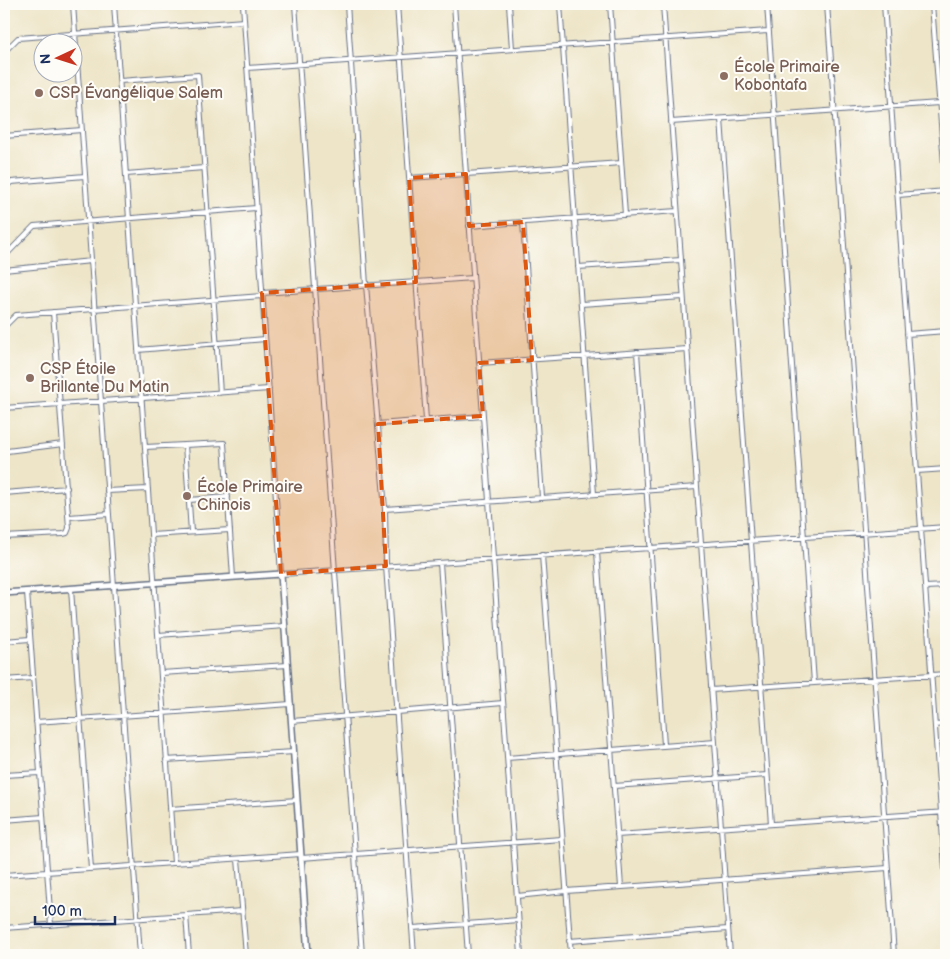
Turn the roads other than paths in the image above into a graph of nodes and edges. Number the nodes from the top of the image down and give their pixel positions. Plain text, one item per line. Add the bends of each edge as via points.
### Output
1 (73, 4) edge
2 (114, 4) edge
3 (242, 4) edge
4 (295, 4) edge
5 (347, 4) edge
6 (397, 4) edge
7 (454, 4) edge
8 (509, 4) edge
9 (560, 4) edge
10 (610, 4) edge
11 (663, 4) edge
12 (766, 4) edge
13 (827, 4) edge
14 (884, 4) edge
15 (932, 4) edge
16 (244, 21) junction
17 (116, 31) junction
18 (768, 31) junction
19 (75, 32) edge
20 (82, 33) edge
21 (32, 37) edge
22 (665, 39) junction
23 (613, 42) junction
24 (562, 46) junction
25 (512, 50) junction
26 (4, 52) edge
27 (457, 53) junction
28 (400, 57) junction
29 (351, 61) junction
30 (299, 64) junction
31 (247, 68) junction
32 (120, 81) junction
33 (78, 82) edge
34 (940, 103) junction
35 (892, 107) junction
36 (834, 111) junction
37 (774, 115) junction
38 (4, 116) edge
39 (721, 119) junction
40 (4, 121) edge
41 (671, 122) junction
42 (82, 130) junction
43 (4, 136) edge
44 (944, 140) edge
45 (621, 164) junction
46 (571, 167) junction
47 (204, 168) junction
48 (126, 174) junction
49 (466, 174) junction
50 (85, 176) junction
51 (409, 178) junction
52 (4, 189) edge
53 (946, 191) edge
54 (898, 195) junction
55 (256, 208) junction
56 (207, 212) junction
57 (677, 212) junction
58 (625, 215) junction
59 (129, 218) junction
60 (575, 219) junction
61 (88, 222) junction
62 (523, 222) junction
63 (469, 226) junction
64 (4, 257) edge
65 (681, 260) junction
66 (91, 261) junction
67 (578, 267) junction
68 (4, 270) edge
69 (473, 278) junction
70 (416, 282) junction
71 (366, 285) junction
72 (315, 289) junction
73 (262, 294) junction
74 (683, 296) junction
75 (214, 300) junction
76 (581, 304) junction
77 (135, 306) junction
78 (95, 309) junction
79 (54, 312) junction
80 (4, 328) edge
81 (946, 331) edge
82 (908, 334) junction
83 (265, 339) junction
84 (217, 343) junction
85 (687, 349) junction
86 (138, 350) junction
87 (637, 352) junction
88 (584, 356) junction
89 (532, 360) junction
90 (479, 364) junction
91 (269, 389) junction
92 (220, 393) junction
93 (142, 398) junction
94 (101, 401) junction
95 (60, 404) junction
96 (4, 408) edge
97 (483, 416) junction
98 (426, 420) junction
99 (378, 424) junction
100 (63, 444) junction
101 (185, 445) junction
102 (145, 448) junction
103 (4, 453) edge
104 (946, 469) edge
105 (917, 471) junction
106 (697, 486) junction
107 (67, 488) junction
108 (148, 489) junction
109 (646, 490) junction
110 (107, 491) junction
111 (4, 493) edge
112 (594, 494) junction
113 (228, 497) junction
114 (542, 497) junction
115 (189, 500) junction
116 (489, 501) junction
117 (4, 505) edge
118 (385, 509) junction
119 (109, 514) junction
120 (69, 517) junction
121 (946, 527) edge
122 (921, 529) junction
123 (230, 530) junction
124 (191, 532) junction
125 (864, 533) junction
126 (151, 535) junction
127 (5, 537) edge
128 (804, 537) junction
129 (750, 541) junction
130 (701, 544) junction
131 (650, 548) junction
132 (597, 552) junction
133 (542, 556) junction
134 (493, 559) junction
135 (440, 563) junction
136 (386, 566) junction
137 (335, 570) junction
138 (281, 574) junction
139 (233, 577) junction
140 (154, 583) junction
141 (114, 586) junction
142 (946, 586) edge
143 (925, 587) junction
144 (71, 589) junction
145 (27, 592) junction
146 (4, 594) edge
147 (285, 626) junction
148 (158, 635) junction
149 (30, 639) junction
150 (4, 641) edge
151 (288, 665) junction
152 (160, 673) junction
153 (946, 674) edge
154 (932, 675) junction
155 (33, 678) junction
156 (875, 679) junction
157 (4, 680) edge
158 (814, 683) junction
159 (761, 687) junction
160 (711, 690) junction
161 (503, 703) junction
162 (290, 704) junction
163 (450, 707) junction
164 (396, 712) junction
165 (163, 713) junction
166 (123, 716) junction
167 (346, 716) junction
168 (80, 719) junction
169 (292, 721) junction
170 (36, 722) junction
171 (946, 724) edge
172 (935, 725) junction
173 (715, 742) junction
174 (664, 746) junction
175 (611, 749) junction
176 (294, 752) junction
177 (556, 754) junction
178 (507, 758) junction
179 (166, 760) junction
180 (40, 773) junction
181 (4, 775) edge
182 (767, 775) junction
183 (717, 779) junction
184 (614, 786) junction
185 (297, 800) junction
186 (170, 809) junction
187 (944, 812) edge
188 (884, 816) junction
189 (43, 817) junction
190 (4, 820) edge
191 (770, 824) junction
192 (721, 828) junction
193 (617, 835) junction
194 (562, 839) junction
195 (513, 843) junction
196 (460, 846) junction
197 (408, 850) junction
198 (355, 854) junction
199 (301, 856) junction
200 (238, 859) junction
201 (174, 863) junction
202 (946, 864) edge
203 (134, 866) junction
204 (888, 868) junction
205 (91, 869) junction
206 (47, 872) junction
207 (4, 875) edge
208 (724, 879) junction
209 (946, 883) edge
210 (621, 887) junction
211 (566, 891) junction
212 (517, 896) junction
213 (242, 911) junction
214 (186, 915) junction
215 (137, 918) junction
216 (518, 920) junction
217 (51, 924) junction
218 (465, 924) junction
219 (4, 928) edge
220 (413, 928) junction
221 (728, 929) junction
222 (570, 940) junction
223 (140, 955) edge
224 (189, 955) edge
225 (246, 955) edge
226 (308, 955) edge
227 (362, 955) edge
228 (414, 955) edge
229 (468, 955) edge
230 (521, 955) edge
231 (571, 955) edge
232 (730, 955) edge
233 (894, 955) edge

1 - 19 street
2 - 17 street
3 - 16 street
4 - 30 street
5 - 29 street
6 - 28 street
7 - 27 street
8 - 25 street
9 - 24 street
10 - 23 street
11 - 22 street
12 - 18 street
13 - 36 street
14 - 35 street
15 - 34 street
16 - 17 street
16 - 31 street
17 - 20 street
17 - 32 street
18 - 22 street
18 - 37 street
21 - 26 street via 18,38
22 - 23 street
22 - 41 street
23 - 24 street
23 - 45 street
24 - 25 street
24 - 46 street
25 - 27 street
27 - 28 street
27 - 49 street
28 - 29 street
28 - 51 street
29 - 30 street
29 - 71 street
30 - 31 street
30 - 72 street
31 - 55 street
32 - 47 street via 198,75
32 - 48 street
33 - 42 street
34 - 35 street
34 - 44 street
35 - 36 street
35 - 54 street
36 - 37 street
36 - 125 street
37 - 39 street
37 - 128 street
38 - 40 street
39 - 41 street
39 - 129 street
41 - 57 street
42 - 43 street
42 - 50 street
44 - 53 street
45 - 46 street
45 - 58 street
46 - 49 street
46 - 60 street
47 - 48 street
47 - 56 street
48 - 59 street
49 - 51 street
49 - 63 street
50 - 52 street via 11,182
50 - 61 street
51 - 70 street
53 - 54 street
54 - 82 street
55 - 56 street
55 - 73 street
56 - 59 street
56 - 75 street
57 - 58 street
57 - 65 street
58 - 60 street
59 - 61 street
59 - 77 street
60 - 62 street
60 - 67 street
61 - 64 street via 34,226
61 - 66 street
62 - 63 street
62 - 89 street
63 - 69 street
65 - 67 street
65 - 74 street
66 - 68 street
66 - 78 street
67 - 76 street
69 - 70 street
69 - 90 street
70 - 71 street
70 - 98 street
71 - 72 street
71 - 99 street
72 - 73 street
72 - 137 street
73 - 75 street
73 - 83 street
74 - 76 street
74 - 85 street
75 - 77 street
75 - 84 street
76 - 88 street
77 - 78 street
77 - 86 street
78 - 79 street
78 - 94 street
79 - 80 street via 16,315
79 - 95 street
81 - 82 street
82 - 105 street
83 - 84 street
83 - 91 street
84 - 86 street
84 - 92 street
85 - 87 street
85 - 106 street
86 - 93 street
87 - 88 street
87 - 109 street
88 - 89 street
88 - 112 street
89 - 90 street
89 - 114 street
90 - 97 street
91 - 92 street
91 - 138 street
92 - 93 street
93 - 94 street
93 - 102 street
94 - 95 street
94 - 110 street
95 - 96 street
95 - 100 street
97 - 98 street
97 - 116 street
98 - 99 street
99 - 118 street
100 - 103 street via 7,450
100 - 107 street
101 - 102 street
101 - 113 street via 224,443
101 - 115 street
102 - 108 street
104 - 105 street
105 - 122 street
106 - 109 street
106 - 130 street
107 - 111 street
107 - 120 street
108 - 110 street
108 - 126 street
109 - 112 street
109 - 131 street
110 - 119 street
112 - 114 street
113 - 115 street
113 - 123 street
114 - 116 street
115 - 124 street
116 - 118 street
116 - 134 street
117 - 127 street
118 - 136 street
119 - 120 street
119 - 141 street
120 - 127 street via 67,533
121 - 122 street
122 - 125 street
122 - 143 street
123 - 124 street
123 - 139 street
124 - 126 street
125 - 128 street
125 - 156 street
126 - 140 street
128 - 129 street
128 - 158 street
129 - 130 street
129 - 159 street
130 - 131 street
130 - 160 street
131 - 132 street
131 - 174 street
132 - 133 street
132 - 175 street
133 - 134 street
133 - 177 street
134 - 135 street
134 - 161 street
135 - 136 street
135 - 163 street
136 - 137 street
136 - 164 street
137 - 138 street
137 - 167 street
138 - 139 street
138 - 147 street
139 - 140 street
140 - 141 street
140 - 148 street
141 - 144 street
141 - 166 street
142 - 143 street
143 - 154 street
144 - 145 street
144 - 168 street
145 - 146 street
145 - 149 street
147 - 148 street
147 - 151 street
148 - 152 street
149 - 150 street
149 - 155 street
151 - 152 street
151 - 162 street
152 - 165 street
153 - 154 street
154 - 156 street
154 - 172 street
155 - 157 street
155 - 170 street
156 - 158 street
156 - 188 street
158 - 159 street
159 - 160 street
159 - 182 street
160 - 173 street
161 - 163 street
161 - 178 street
162 - 165 street
162 - 169 street
163 - 164 street
163 - 196 street
164 - 167 street
164 - 197 street
165 - 166 street
165 - 179 street
166 - 168 street
166 - 203 street
167 - 169 street
167 - 198 street
168 - 170 street
168 - 205 street
169 - 176 street
170 - 180 street
171 - 172 street
172 - 187 street
173 - 174 street
173 - 183 street
174 - 175 street
175 - 177 street
175 - 184 street
176 - 179 street
176 - 185 street
177 - 178 street
177 - 194 street
178 - 195 street
179 - 186 street
180 - 181 street
180 - 189 street
182 - 183 street
182 - 191 street
183 - 184 street
183 - 192 street
184 - 193 street
185 - 186 street
185 - 199 street
186 - 201 street
187 - 188 street
187 - 202 street
188 - 191 street
188 - 204 street
189 - 190 street
189 - 206 street
191 - 192 street
192 - 193 street
192 - 208 street
193 - 210 street
194 - 195 street
194 - 211 street
195 - 196 street
195 - 212 street
196 - 197 street
196 - 218 street
197 - 198 street
197 - 220 street
198 - 199 street
198 - 227 street
199 - 200 street
199 - 226 street
200 - 201 street
200 - 213 street
201 - 203 street
202 - 209 street
203 - 205 street
203 - 215 street
204 - 208 street
204 - 233 street
205 - 206 street
206 - 207 street
206 - 217 street
208 - 210 street
208 - 221 street
210 - 211 street
211 - 212 street
211 - 222 street
212 - 216 street
213 - 214 street
213 - 225 street
214 - 215 street
214 - 224 street
215 - 217 street
215 - 223 street
216 - 218 street
216 - 230 street
217 - 219 street
218 - 220 street
218 - 229 street
220 - 228 street
221 - 222 street
221 - 232 street
222 - 231 street

